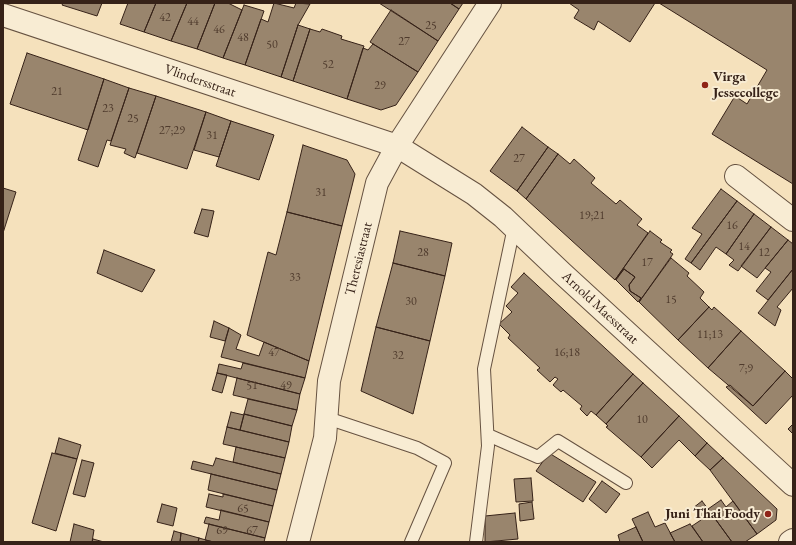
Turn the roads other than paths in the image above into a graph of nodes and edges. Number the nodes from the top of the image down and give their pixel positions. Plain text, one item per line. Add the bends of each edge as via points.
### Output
1 (490, 3) edge
2 (3, 15) edge
3 (397, 146) junction
4 (736, 176) dead end
5 (793, 220) edge
6 (514, 227) junction
7 (327, 418) junction
8 (488, 434) junction
9 (626, 483) dead end
10 (793, 485) edge
11 (793, 540) edge
12 (298, 542) edge
13 (412, 542) edge
14 (476, 542) edge
15 (790, 542) edge

1 - 3 street, Theresiastraat
2 - 3 street, Vlindersstraat
3 - 6 street, Arnold Maesstraat via 474,194
3 - 7 street, Theresiastraat via 377,184 329,381
4 - 5 street
6 - 8 lane via 484,369
6 - 10 street, Arnold Maesstraat
7 - 12 street, Theresiastraat via 325,438
7 - 13 lane via 417,448 445,463
8 - 9 lane via 538,457 558,441
8 - 14 lane
11 - 15 street

